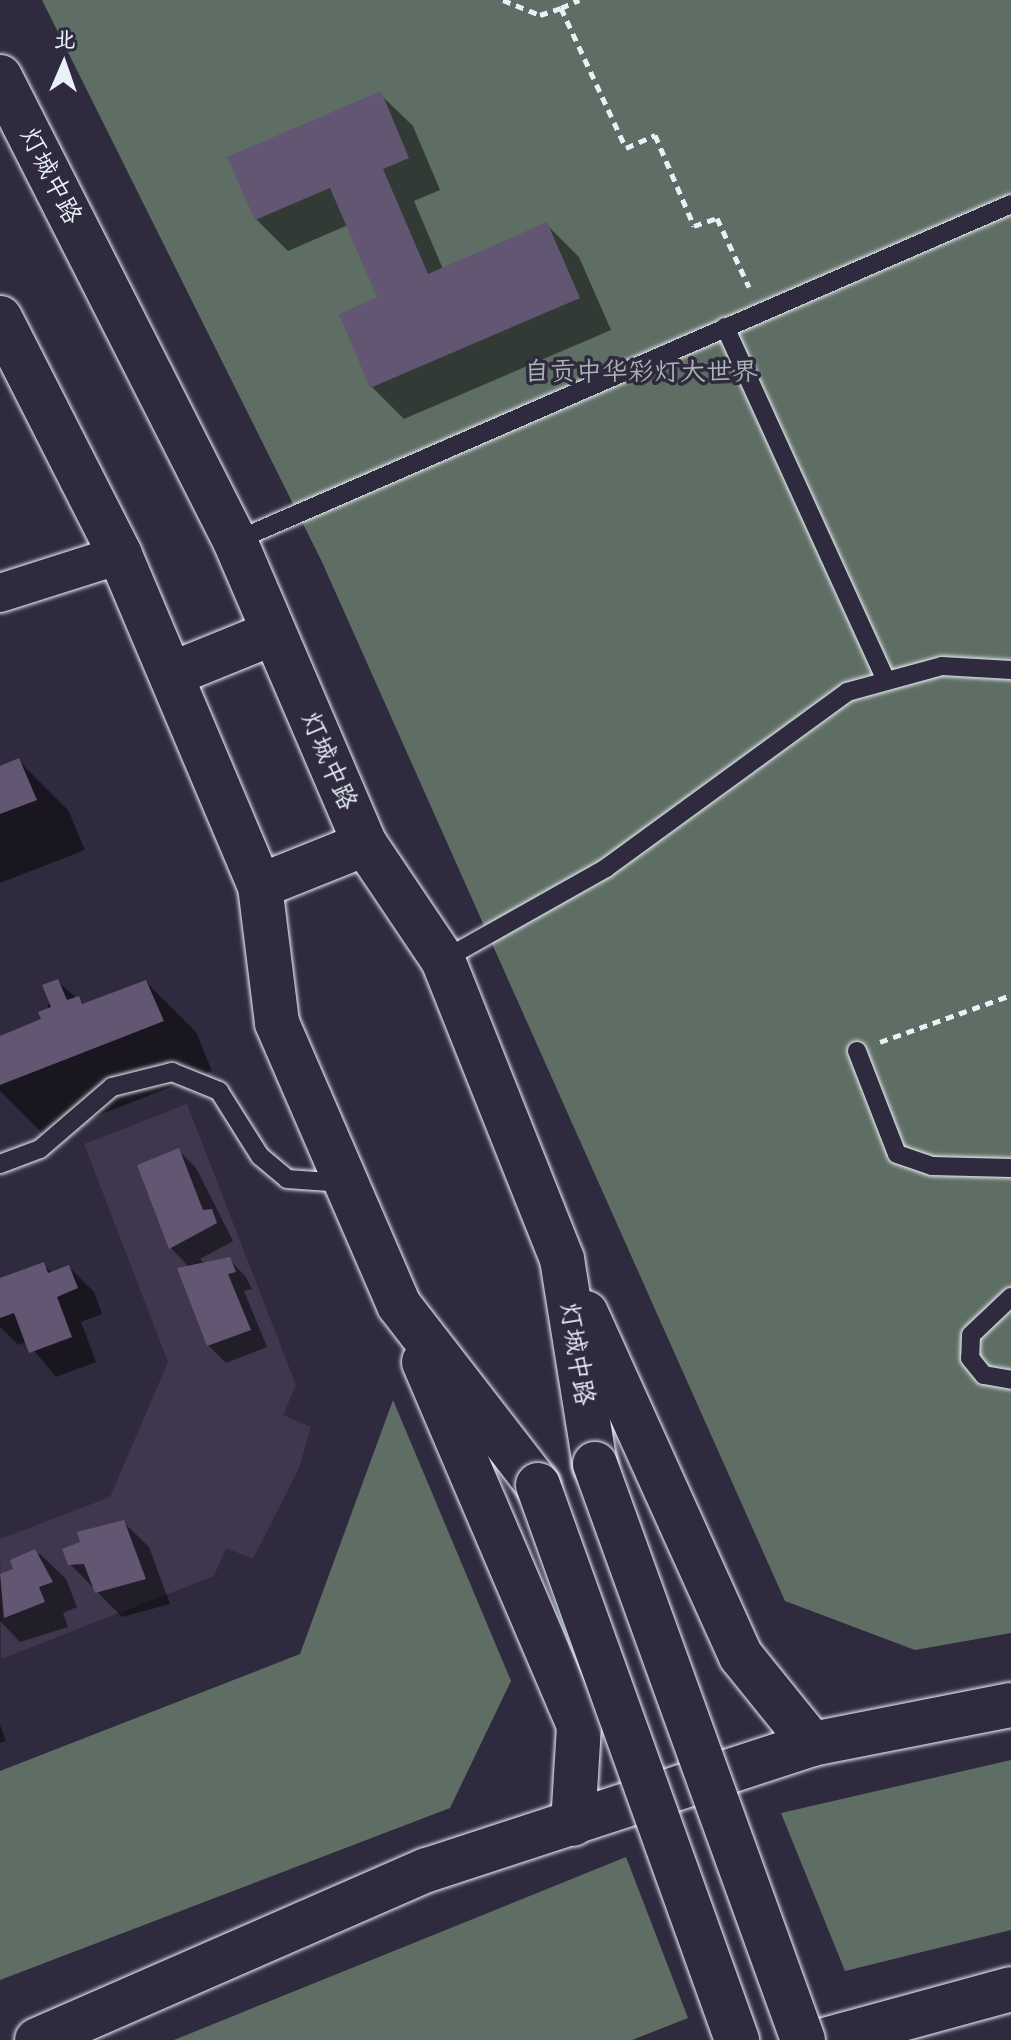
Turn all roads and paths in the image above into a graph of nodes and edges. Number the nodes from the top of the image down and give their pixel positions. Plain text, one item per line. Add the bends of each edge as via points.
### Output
1 (503, 0) edge
2 (579, 0) edge
3 (561, 8) junction
4 (0, 77) edge
5 (1011, 204) edge
6 (760, 311) junction
7 (0, 318) edge
8 (725, 327) junction
9 (235, 541) junction
10 (120, 555) junction
11 (0, 593) edge
12 (273, 633) junction
13 (1011, 670) edge
14 (172, 674) junction
15 (885, 678) junction
16 (365, 844) junction
17 (260, 886) junction
18 (443, 960) junction
19 (1011, 995) edge
20 (857, 1051) joint
21 (0, 1164) edge
22 (1011, 1168) edge
23 (344, 1183) junction
24 (562, 1259) junction
25 (1011, 1297) edge
26 (399, 1305) junction
27 (1011, 1380) edge
28 (1011, 1705) edge
29 (812, 1744) junction
30 (573, 1824) junction
31 (1011, 1989) edge
32 (37, 2040) edge
33 (737, 2040) edge
34 (803, 2040) edge
35 (825, 2040) edge

1 - 3 path via 540,15
2 - 3 path
3 - 6 path via 626,148 655,135 694,226 717,218
4 - 9 main road, 灯城中路
5 - 6 lane
6 - 8 lane
7 - 10 main road
8 - 9 lane
8 - 15 lane
9 - 12 main road, 灯城中路
10 - 11 street
10 - 14 main road
12 - 14 main road
12 - 16 main road, 灯城中路
13 - 15 lane via 942,666
14 - 17 main road
15 - 18 lane via 805,716 606,868
16 - 17 main road
16 - 18 main road, 灯城中路
17 - 23 main road via 277,1023
18 - 24 main road, 灯城中路
19 - 20 path
20 - 22 lane via 897,1154 932,1166
21 - 23 lane via 40,1149 112,1087 172,1072 219,1091 260,1156 287,1179
23 - 26 main road
24 - 29 main road via 741,1656
24 - 34 main road, 灯城中路, bridge via 595,1464
25 - 27 lane via 971,1335 970,1358 984,1375
26 - 30 main road via 579,1726
26 - 33 main road, bridge via 538,1485
28 - 29 main road
29 - 30 main road
30 - 32 main road via 427,1870
31 - 35 main road

